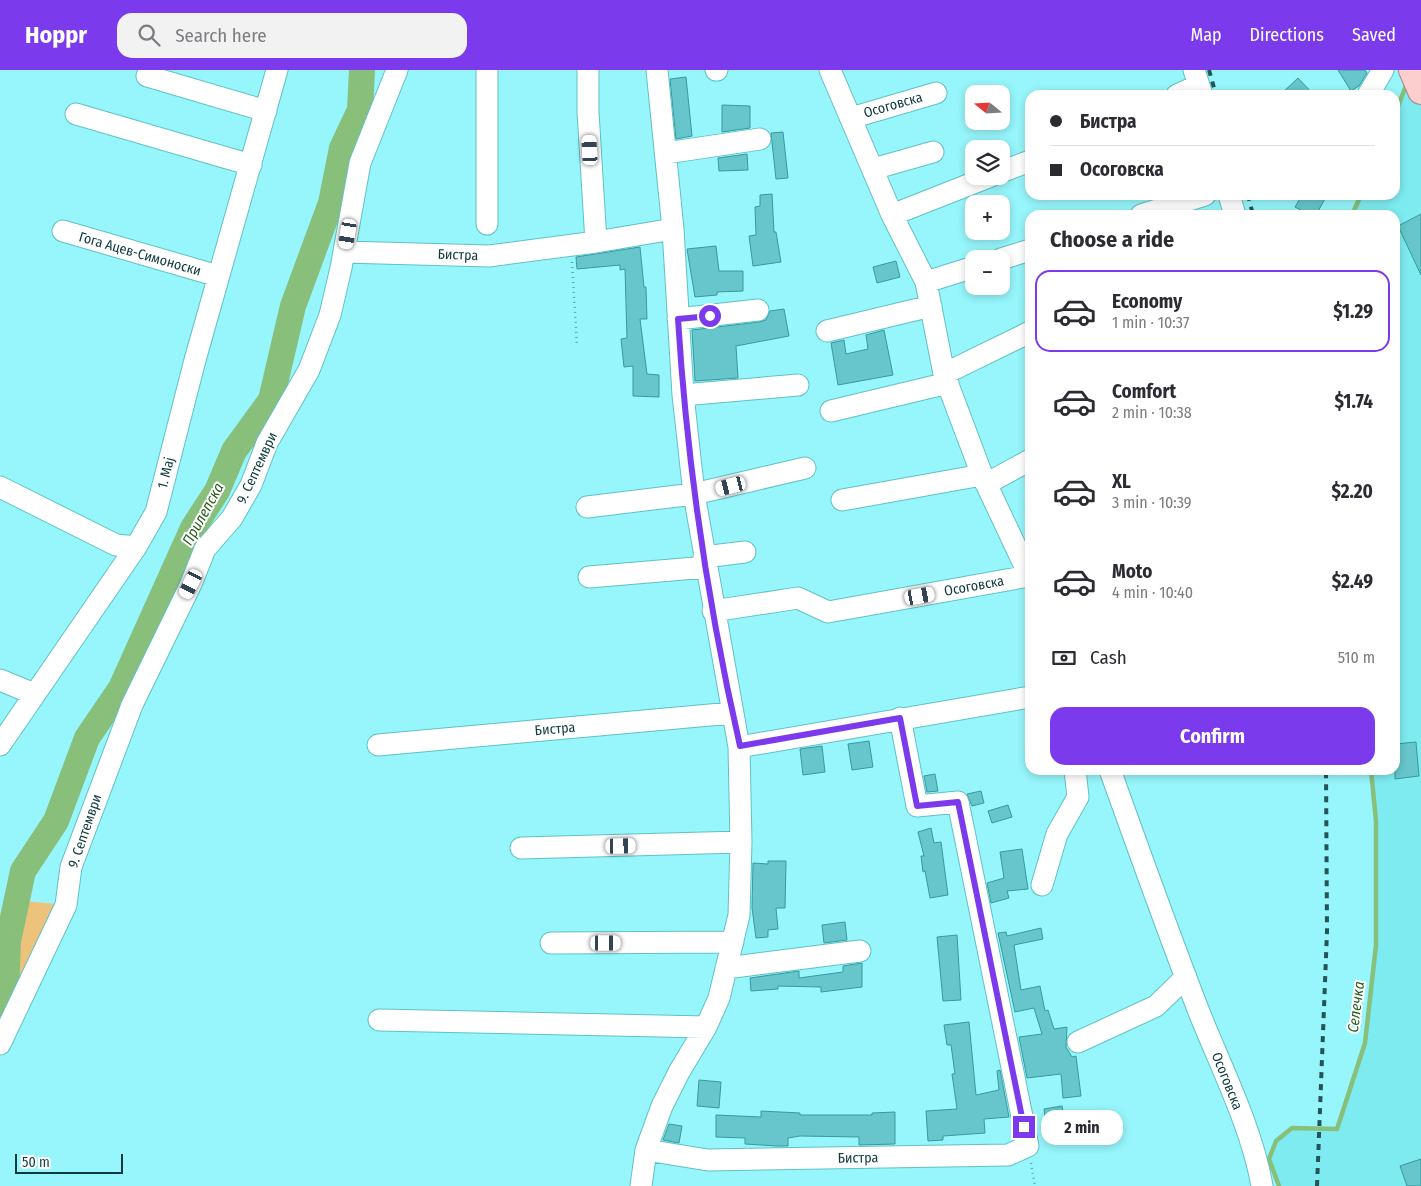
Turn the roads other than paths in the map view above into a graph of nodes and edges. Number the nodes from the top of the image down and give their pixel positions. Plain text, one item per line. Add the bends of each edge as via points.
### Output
1 (277, 70) edge
2 (396, 70) edge
3 (487, 70) edge
4 (588, 70) edge
5 (656, 70) edge
6 (830, 70) edge
7 (1383, 70) edge
8 (1412, 70) edge
9 (147, 76) dead end
10 (1199, 83) edge
11 (1186, 90) edge
12 (1371, 90) edge
13 (1421, 91) edge
14 (936, 93) dead end
15 (266, 111) junction
16 (76, 114) dead end
17 (851, 118) junction
18 (760, 139) dead end
19 (933, 152) dead end
20 (666, 153) junction
21 (1025, 163) edge
22 (251, 165) junction
23 (873, 169) junction
24 (1010, 169) edge
25 (968, 185) edge
26 (1189, 200) edge
27 (1157, 210) edge
28 (892, 215) junction
29 (487, 224) dead end
30 (674, 229) junction
31 (63, 231) dead end
32 (596, 242) junction
33 (344, 252) junction
34 (1025, 252) edge
35 (1010, 256) edge
36 (965, 270) edge
37 (218, 276) junction
38 (926, 282) junction
39 (931, 306) junction
40 (758, 310) dead end
41 (678, 319) junction
42 (827, 331) dead end
43 (1025, 335) edge
44 (946, 379) junction
45 (798, 385) dead end
46 (683, 394) junction
47 (831, 411) dead end
48 (1025, 462) edge
49 (805, 468) dead end
50 (984, 480) junction
51 (0, 488) edge
52 (694, 494) junction
53 (842, 500) dead end
54 (587, 507) dead end
55 (136, 547) junction
56 (746, 552) dead end
57 (706, 562) junction
58 (1025, 566) edge
59 (589, 577) dead end
60 (1025, 578) edge
61 (713, 611) junction
62 (0, 680) edge
63 (34, 694) junction
64 (1025, 698) edge
65 (732, 713) junction
66 (900, 718) junction
67 (0, 745) edge
68 (378, 745) dead end
69 (740, 746) junction
70 (1076, 775) edge
71 (1112, 775) edge
72 (741, 842) junction
73 (521, 848) dead end
74 (1042, 885) dead end
75 (733, 942) junction
76 (551, 943) dead end
77 (860, 950) dead end
78 (726, 968) junction
79 (1186, 977) junction
80 (380, 1020) dead end
81 (706, 1027) junction
82 (1078, 1042) dead end
83 (0, 1044) edge
84 (646, 1150) junction
85 (641, 1186) edge
86 (1262, 1186) edge

1 - 15 street, 1. Мај
2 - 33 street, 9. Септември via 360,163
3 - 29 street
4 - 32 street
5 - 20 street
6 - 17 street, Осоговска
7 - 12 street
8 - 13 main road
9 - 15 street
10 - 11 street
14 - 17 street, Осоговска
15 - 22 street, 1. Мај
16 - 22 street
17 - 23 street, Осоговска
18 - 20 street
19 - 23 street
20 - 30 street
21 - 24 street
22 - 37 street, 1. Мај
23 - 28 street, Осоговска
25 - 28 street
26 - 27 street
28 - 38 street, Осоговска
30 - 32 street, Бистра
30 - 41 street
31 - 37 street, Гога Ацев-Симоноски
32 - 33 street, Бистра via 489,256
33 - 83 street, 9. Септември via 330,316 309,370 267,443 252,485 232,518 205,549 140,689 71,867 66,905
34 - 35 street
36 - 38 street
37 - 55 street, 1. Мај via 156,512
38 - 39 street, Осоговска
39 - 42 street
39 - 44 street, Осоговска
40 - 41 street
41 - 46 street
43 - 44 street
44 - 47 street
44 - 50 street, Осоговска
45 - 46 street
46 - 52 street
48 - 50 street
49 - 52 street
50 - 53 street
50 - 58 street, Осоговска
51 - 55 street via 116,545
52 - 54 street
52 - 57 street
55 - 63 street, 1. Мај
56 - 57 street
57 - 59 street
57 - 61 street
60 - 61 street, Осоговска via 828,612 798,598
61 - 65 street
62 - 63 street
63 - 67 street, 1. Мај
64 - 66 street
65 - 68 street, Бистра
65 - 69 street
66 - 69 street
66 - 84 street, Бистра via 917,806 958,802 1028,1146 1008,1155 769,1160 708,1160
69 - 72 street
70 - 74 street via 1078,797 1057,834
71 - 79 street, Осоговска
72 - 73 street
72 - 75 street via 739,915
75 - 76 street
75 - 78 street
77 - 78 street
78 - 81 street via 719,998
79 - 82 street via 1156,1006
79 - 86 street, Осоговска via 1245,1126
80 - 81 street
81 - 84 street via 662,1106
84 - 85 street

